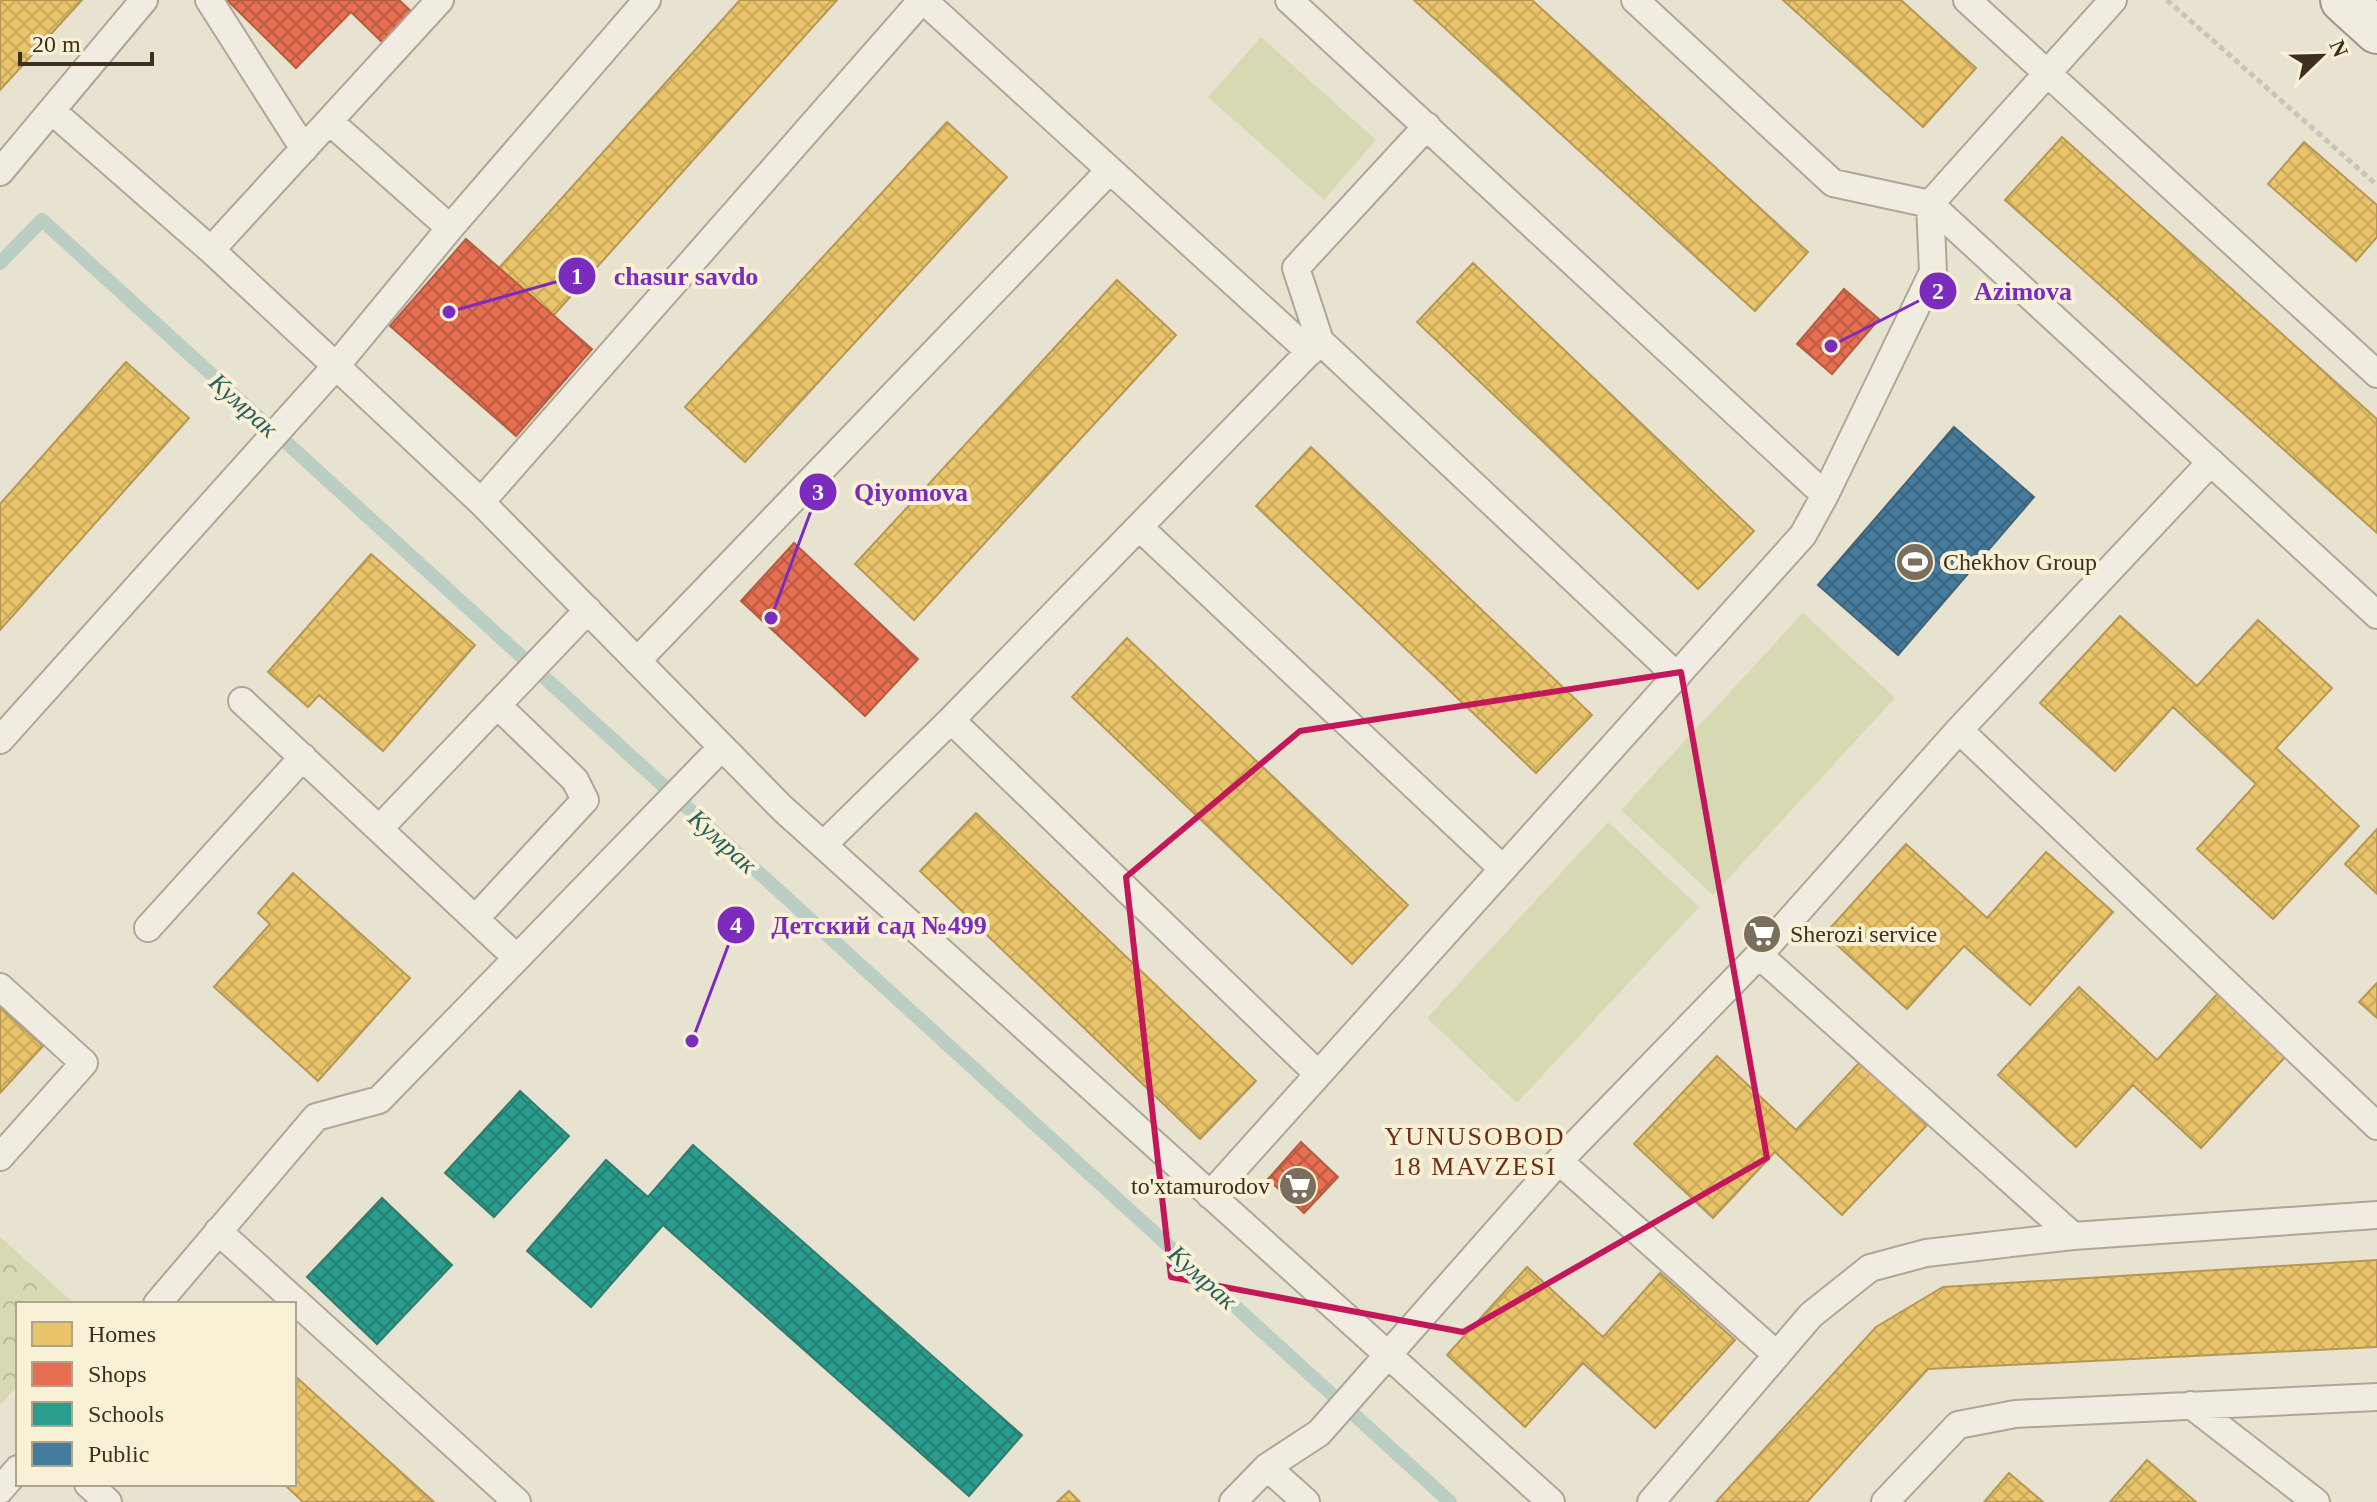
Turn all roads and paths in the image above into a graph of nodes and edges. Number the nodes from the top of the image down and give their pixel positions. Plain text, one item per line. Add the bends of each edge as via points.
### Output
1 (144, 0) edge
2 (209, 0) edge
3 (440, 0) edge
4 (647, 0) edge
5 (922, 0) edge
6 (1289, 0) edge
7 (1635, 0) edge
8 (1967, 0) edge
9 (2113, 0) edge
10 (2167, 0) edge
11 (2343, 0) edge
12 (2377, 31) edge
13 (2046, 74) junction
14 (52, 111) junction
15 (329, 121) junction
16 (1427, 126) junction
17 (304, 149) junction
18 (1109, 171) junction
19 (0, 172) edge
20 (2377, 185) edge
21 (1930, 204) junction
22 (450, 228) junction
23 (211, 250) junction
24 (1315, 346) junction
25 (336, 366) junction
26 (2377, 374) edge
27 (2211, 462) junction
28 (1825, 495) junction
29 (481, 502) junction
30 (1139, 527) junction
31 (588, 610) junction
32 (2377, 615) edge
33 (637, 661) junction
34 (1677, 676) junction
35 (242, 701) dead end
36 (497, 705) junction
37 (951, 720) junction
38 (1959, 730) junction
39 (0, 740) edge
40 (722, 747) junction
41 (303, 757) junction
42 (379, 829) junction
43 (823, 845) junction
44 (1503, 869) junction
45 (475, 919) junction
46 (148, 928) dead end
47 (1759, 955) junction
48 (517, 958) junction
49 (0, 987) edge
50 (1318, 1074) junction
51 (2377, 1126) edge
52 (0, 1157) edge
53 (1559, 1161) junction
54 (1210, 1195) junction
55 (2377, 1215) edge
56 (218, 1231) junction
57 (2073, 1236) junction
58 (159, 1302) edge
59 (1389, 1355) junction
60 (1777, 1355) junction
61 (2377, 1397) edge
62 (2191, 1405) junction
63 (1267, 1467) junction
64 (16, 1471) edge
65 (90, 1486) edge
66 (0, 1490) edge
67 (108, 1502) edge
68 (517, 1502) edge
69 (1233, 1502) edge
70 (1306, 1502) edge
71 (1551, 1502) edge
72 (1651, 1502) edge
73 (1885, 1502) edge
74 (2316, 1502) edge

1 - 14 lane
2 - 17 lane
3 - 15 lane
4 - 22 lane
5 - 18 lane
5 - 29 lane
6 - 16 lane
7 - 21 lane via 1833,183
8 - 13 lane
9 - 13 lane
10 - 20 path
11 - 12 main road
13 - 21 lane
13 - 26 lane
14 - 19 lane
14 - 23 lane
15 - 17 lane
15 - 22 lane
16 - 24 lane via 1296,268
16 - 28 lane
17 - 23 lane
18 - 24 lane
18 - 33 lane
21 - 27 lane
21 - 28 lane via 1933,272
22 - 25 lane
23 - 25 lane
24 - 30 lane
24 - 34 lane
25 - 29 lane
25 - 39 lane
27 - 32 lane
27 - 38 lane
28 - 34 lane via 1803,535
29 - 31 lane
30 - 37 lane
30 - 44 lane
31 - 33 lane
31 - 36 lane
33 - 40 lane
34 - 44 lane
35 - 41 lane
36 - 42 lane
36 - 45 lane via 575,780 585,800
37 - 43 lane
37 - 50 lane
38 - 47 lane
38 - 51 lane
40 - 43 lane
40 - 48 lane
41 - 42 lane
41 - 46 lane
42 - 45 lane
43 - 54 lane
44 - 50 lane
45 - 48 lane
47 - 53 lane
47 - 57 lane
48 - 56 lane via 379,1100 316,1117
49 - 52 lane via 84,1063
50 - 54 lane
53 - 59 lane
53 - 60 lane
54 - 59 lane
55 - 57 lane
56 - 58 lane
56 - 68 lane
57 - 60 lane via 1926,1253 1870,1268 1811,1315
59 - 63 lane via 1319,1433
59 - 71 lane
60 - 72 lane
61 - 62 lane
62 - 73 lane via 2015,1414 1958,1425
62 - 74 lane
63 - 69 lane
63 - 70 lane
64 - 66 lane
65 - 67 lane

